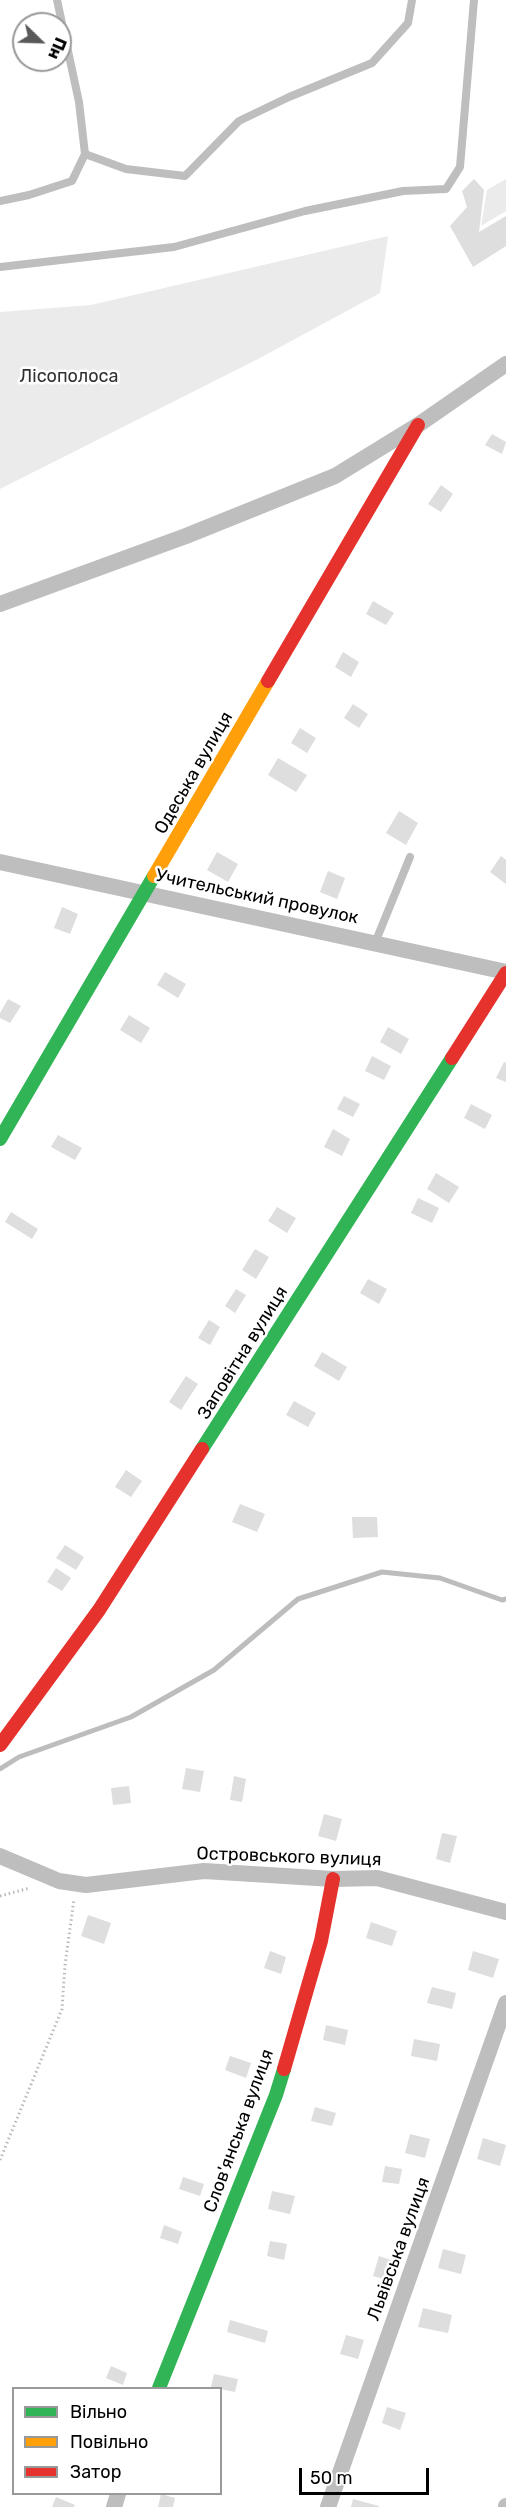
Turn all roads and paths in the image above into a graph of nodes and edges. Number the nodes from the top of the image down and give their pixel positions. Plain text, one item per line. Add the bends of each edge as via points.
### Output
1 (57, 0) edge
2 (412, 0) edge
3 (474, 0) edge
4 (85, 154) junction
5 (0, 201) edge
6 (0, 267) edge
7 (506, 364) edge
8 (418, 425) junction
9 (0, 604) edge
10 (410, 857) dead end
11 (0, 862) edge
12 (145, 892) junction
13 (375, 943) junction
14 (506, 972) edge
15 (0, 1139) edge
16 (0, 1744) edge
17 (0, 1856) edge
18 (333, 1879) junction
19 (76, 1884) junction
20 (506, 1912) edge
21 (506, 2003) edge
22 (0, 2160) edge
23 (159, 2387) edge
24 (328, 2507) edge

1 - 4 lane via 79,102
2 - 4 lane via 408,23 372,63 239,121 185,176 126,169
3 - 6 lane via 460,166 446,189 403,191 305,211 174,247
4 - 5 lane via 72,181
7 - 8 street
8 - 9 street via 335,476
8 - 12 street, Одеська вулиця
10 - 13 lane
11 - 12 street, Учительський провулок
12 - 13 street, Учительський провулок
12 - 15 street, Одеська вулиця
13 - 14 street, Учительський провулок
14 - 16 street, Заповітна вулиця via 99,1610
17 - 19 street, Островського вулиця via 59,1881
18 - 19 street, Островського вулиця via 204,1871
18 - 20 street, Островського вулиця via 377,1878
18 - 23 street, Слов'янська вулиця via 321,1941 276,2095
19 - 22 path via 62,2009
21 - 24 street, Львівська вулиця

